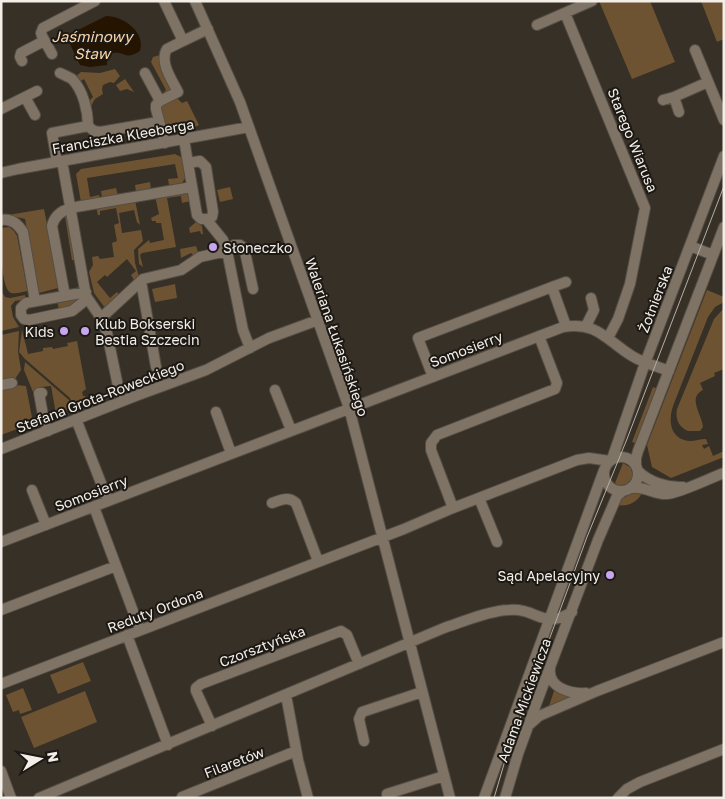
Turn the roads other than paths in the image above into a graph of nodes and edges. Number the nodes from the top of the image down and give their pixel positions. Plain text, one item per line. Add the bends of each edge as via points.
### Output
1 (95, 1) edge
2 (164, 1) edge
3 (195, 1) edge
4 (592, 1) edge
5 (76, 5) edge
6 (565, 13) junction
7 (537, 24) dead end
8 (208, 29) junction
9 (44, 41) junction
10 (184, 41) junction
11 (695, 50) dead end
12 (52, 54) dead end
13 (22, 61) dead end
14 (60, 73) dead end
15 (145, 73) dead end
16 (708, 82) junction
17 (37, 91) dead end
18 (25, 97) junction
19 (674, 97) junction
20 (663, 100) dead end
21 (160, 101) junction
22 (1, 109) edge
23 (680, 112) dead end
24 (35, 115) dead end
25 (724, 120) edge
26 (158, 122) junction
27 (88, 126) junction
28 (249, 128) junction
29 (184, 139) junction
30 (165, 143) junction
31 (724, 156) edge
32 (59, 162) junction
33 (188, 163) junction
34 (1, 173) edge
35 (192, 187) junction
36 (70, 208) junction
37 (206, 219) junction
38 (1, 220) edge
39 (724, 227) edge
40 (690, 246) junction
41 (227, 251) junction
42 (713, 255) junction
43 (141, 280) junction
44 (566, 282) dead end
45 (552, 287) junction
46 (253, 289) dead end
47 (86, 295) junction
48 (65, 296) junction
49 (591, 298) dead end
50 (36, 301) junction
51 (101, 318) junction
52 (318, 320) junction
53 (566, 326) junction
54 (586, 326) junction
55 (539, 336) junction
56 (608, 338) junction
57 (250, 348) junction
58 (645, 362) junction
59 (156, 367) dead end
60 (669, 371) junction
61 (433, 377) junction
62 (12, 383) dead end
63 (1, 385) edge
64 (275, 390) dead end
65 (42, 393) dead end
66 (122, 401) junction
67 (349, 408) junction
68 (216, 412) dead end
69 (76, 419) junction
70 (48, 430) junction
71 (291, 430) junction
72 (1, 449) edge
73 (231, 453) junction
74 (611, 460) junction
75 (637, 468) junction
76 (604, 470) junction
77 (724, 473) edge
78 (692, 485) junction
79 (32, 490) dead end
80 (628, 490) junction
81 (479, 498) junction
82 (108, 501) junction
83 (272, 503) dead end
84 (94, 507) junction
85 (453, 508) junction
86 (46, 525) junction
87 (382, 537) junction
88 (1, 542) edge
89 (497, 542) dead end
90 (318, 561) junction
91 (116, 566) junction
92 (1, 610) edge
93 (572, 612) junction
94 (550, 620) junction
95 (140, 630) junction
96 (126, 635) junction
97 (724, 642) edge
98 (409, 643) junction
99 (359, 664) junction
100 (550, 668) junction
101 (1, 684) edge
102 (597, 691) junction
103 (422, 692) junction
104 (286, 695) junction
105 (212, 726) junction
106 (528, 727) junction
107 (364, 741) dead end
108 (168, 745) junction
109 (724, 750) edge
110 (296, 751) junction
111 (1, 771) edge
112 (444, 776) junction
113 (61, 794) edge
114 (182, 797) edge
115 (11, 798) edge
116 (39, 798) edge
117 (308, 798) edge
118 (388, 798) edge
119 (450, 798) edge
120 (484, 798) edge
121 (505, 798) edge
122 (618, 798) edge

1 - 5 street
2 - 10 street
3 - 8 street, Waleriana Łukasińskiego
4 - 6 street
5 - 9 street via 43,28
6 - 7 street
6 - 56 street, Starego Wiarusa via 645,208 632,278
8 - 10 street
8 - 28 street, Waleriana Łukasińskiego
9 - 12 street
9 - 13 street via 21,53
10 - 21 street via 167,49 164,58 178,92
11 - 16 street
14 - 27 street via 71,78 78,89 86,105
15 - 21 street
16 - 19 street
16 - 25 street
17 - 18 street
18 - 22 street
18 - 24 street
19 - 20 street
19 - 23 street
21 - 26 street via 156,109
26 - 27 street via 100,132
26 - 30 street
27 - 32 street via 52,133
28 - 29 street, Franciszka Kleeberga
28 - 52 street, Waleriana Łukasińskiego
29 - 30 street, Franciszka Kleeberga
29 - 33 street
30 - 32 street, Franciszka Kleeberga
31 - 40 street, Żołnierska
32 - 34 street, Franciszka Kleeberga
32 - 36 street
33 - 35 street
33 - 37 street via 200,162 206,167 213,212 212,217
35 - 36 street
35 - 37 street via 197,215
36 - 47 street
36 - 48 street via 58,215 52,226
37 - 41 street via 223,240
38 - 50 street via 11,220 23,232
39 - 42 street
40 - 42 street
40 - 58 street, Żołnierska
41 - 43 street via 200,257 181,270
41 - 46 street via 236,244 244,248
41 - 57 street
42 - 60 street
43 - 51 street
43 - 59 street
44 - 45 street
45 - 53 street
45 - 61 street via 418,338
47 - 48 street
47 - 50 street via 69,312 24,319 22,306
47 - 51 street
48 - 50 street
49 - 54 street via 594,310
51 - 66 street via 110,343
52 - 57 street, Stefana Grota-Roweckiego
52 - 67 street, Waleriana Łukasińskiego
53 - 54 street, Somosierry
53 - 55 street, Somosierry
54 - 56 street, Somosierry
55 - 61 street, Somosierry
55 - 85 street via 557,383 555,389 438,435 431,442 431,450
56 - 58 street, Somosierry
57 - 66 street, Stefana Grota-Roweckiego via 206,370
58 - 60 street
58 - 74 street, Żołnierska
60 - 75 street via 636,457
61 - 67 street, Somosierry
62 - 63 street
64 - 71 street
65 - 70 street via 39,393
66 - 69 street, Stefana Grota-Roweckiego
67 - 71 street, Somosierry
67 - 87 street, Waleriana Łukasińskiego
68 - 73 street
69 - 70 street, Stefana Grota-Roweckiego
69 - 82 street
70 - 72 street, Stefana Grota-Roweckiego
71 - 73 street, Somosierry
73 - 82 street, Somosierry
74 - 75 street via 626,457
74 - 76 street
74 - 81 street, Reduty Ordona via 580,459
75 - 78 street via 645,477 666,485
75 - 80 street via 637,480
76 - 80 street via 604,479 609,487 616,491
76 - 94 street, Adama Mickiewicza
77 - 78 street
78 - 80 street via 665,494 641,488
79 - 86 street, Somosierry
80 - 93 street, Adama Mickiewicza via 617,496
81 - 85 street, Reduty Ordona
81 - 89 street
82 - 84 street, Somosierry
83 - 90 street via 286,498 296,503
84 - 86 street, Somosierry
84 - 91 street
85 - 87 street, Reduty Ordona
86 - 88 street, Somosierry
87 - 90 street, Reduty Ordona
87 - 98 street, Waleriana Łukasińskiego
90 - 95 street, Reduty Ordona
91 - 92 street
91 - 95 street
93 - 94 street, Adama Mickiewicza
93 - 100 street, Adama Mickiewicza
94 - 98 street via 522,611 503,610 444,628
94 - 120 street, Adama Mickiewicza
95 - 96 street, Reduty Ordona
96 - 101 street, Reduty Ordona
96 - 108 street
97 - 102 street
98 - 99 street
98 - 103 street, Waleriana Łukasińskiego
99 - 104 street
99 - 105 street, Czorsztyńska via 347,635 341,631 201,684 196,691
100 - 102 street via 551,679 558,686 578,693
100 - 106 street, Adama Mickiewicza
102 - 106 street via 539,716
103 - 107 street via 362,712 359,719
103 - 112 street, Waleriana Łukasińskiego
104 - 105 street
104 - 110 street
105 - 108 street
106 - 121 street, Adama Mickiewicza
108 - 113 street
109 - 122 street via 640,782 627,788
110 - 114 street, Filaretów
110 - 117 street
111 - 115 street
112 - 118 street via 387,794
112 - 119 street, Waleriana Łukasińskiego
113 - 116 street

